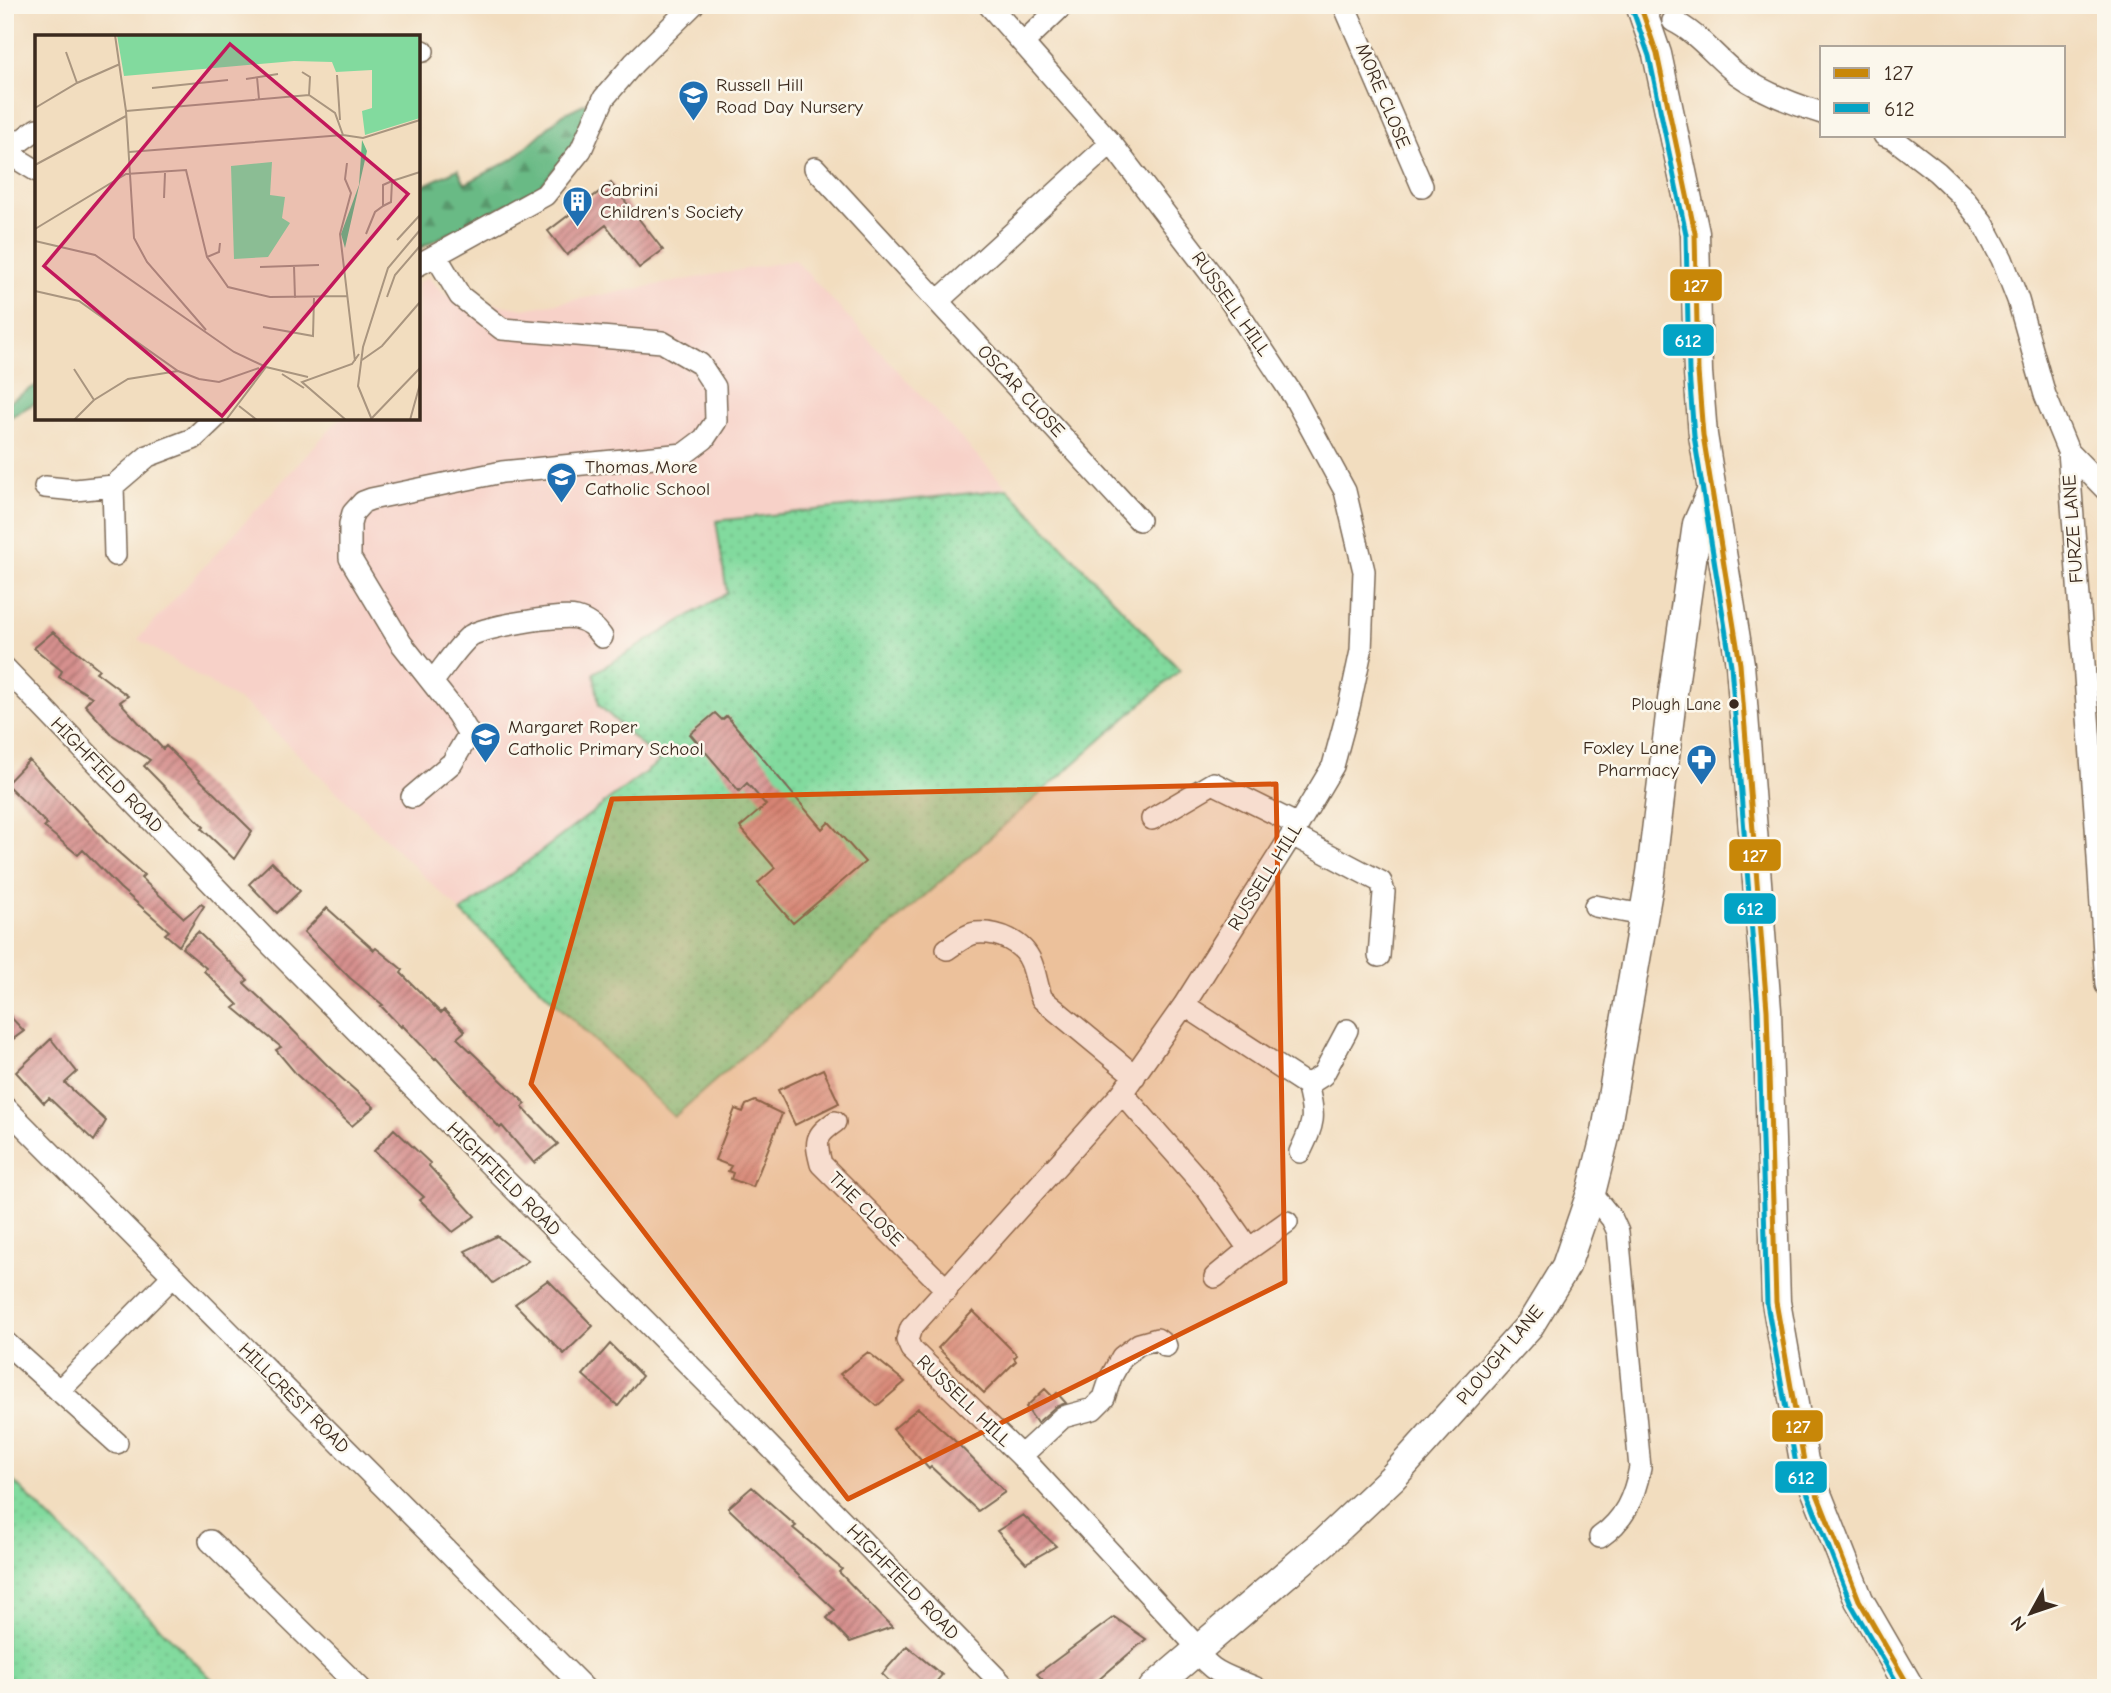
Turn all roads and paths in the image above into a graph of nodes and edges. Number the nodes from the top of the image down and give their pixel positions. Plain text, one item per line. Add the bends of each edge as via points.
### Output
1 (693, 5) edge
2 (989, 5) edge
3 (1063, 5) edge
4 (1344, 5) edge
5 (1640, 5) edge
6 (1676, 13) edge
7 (1023, 43) junction
8 (1657, 54) junction
9 (1820, 112) edge
10 (35, 130) edge
11 (1886, 136) edge
12 (1111, 143) junction
13 (6, 152) edge
14 (815, 168) dead end
15 (35, 170) edge
16 (1422, 186) dead end
17 (427, 260) edge
18 (937, 300) junction
19 (213, 420) edge
20 (2068, 451) junction
21 (113, 486) junction
22 (45, 487) dead end
23 (2106, 490) edge
24 (1711, 492) junction
25 (1139, 520) dead end
26 (116, 555) dead end
27 (602, 637) dead end
28 (5, 668) edge
29 (432, 682) junction
30 (412, 797) dead end
31 (1152, 819) dead end
32 (1295, 830) junction
33 (1595, 906) dead end
34 (1643, 915) junction
35 (947, 949) dead end
36 (1379, 956) dead end
37 (2106, 985) edge
38 (1184, 1005) junction
39 (1347, 1030) dead end
40 (1128, 1085) junction
41 (1307, 1085) junction
42 (5, 1107) edge
43 (835, 1122) dead end
44 (1300, 1152) dead end
45 (1591, 1193) junction
46 (1287, 1222) dead end
47 (1249, 1249) junction
48 (173, 1277) junction
49 (1215, 1277) dead end
50 (947, 1290) junction
51 (5, 1342) edge
52 (1166, 1346) dead end
53 (59, 1391) junction
54 (117, 1443) dead end
55 (1021, 1457) junction
56 (1600, 1537) dead end
57 (210, 1541) dead end
58 (1197, 1653) junction
59 (360, 1688) edge
60 (584, 1688) edge
61 (1006, 1688) edge
62 (1153, 1688) edge
63 (1256, 1688) edge
64 (1910, 1688) edge

1 - 17 street via 604,98 581,150 545,195
2 - 7 street, RUSSELL HILL
3 - 7 street
4 - 16 street, MORE CLOSE
5 - 8 main road
6 - 8 street
6 - 9 street via 1687,29 1737,74
7 - 12 street, RUSSELL HILL
8 - 24 main road via 1695,233 1698,372
10 - 13 street
11 - 20 street, FURZE LANE via 1937,172 1983,223 2018,300 2045,395
12 - 18 street
12 - 32 street, RUSSELL HILL via 1221,287 1294,397 1345,491 1364,571 1361,651 1333,766
13 - 15 street
14 - 18 street, OSCAR CLOSE
17 - 29 street via 460,296 502,330 662,342 700,364 715,387 716,421 704,439 684,454 502,472 371,499 358,507 350,524 350,558 401,643
18 - 25 street, OSCAR CLOSE
19 - 21 street via 193,439 148,456
20 - 23 street
20 - 37 street, FURZE LANE
21 - 22 street
21 - 26 street
24 - 34 main road, PLOUGH LANE via 1697,524
24 - 64 main road via 1740,664 1765,983 1776,1302 1804,1461 1859,1600
27 - 29 street via 578,618 560,616 484,630 471,635
28 - 61 street, HIGHFIELD ROAD via 272,946
29 - 30 street via 469,734 452,763
31 - 32 street via 1213,783
32 - 36 street via 1381,882
32 - 38 street, RUSSELL HILL
33 - 34 street
34 - 45 main road, PLOUGH LANE
35 - 40 street via 974,933 1005,937 1021,946 1042,999
38 - 40 street, RUSSELL HILL
38 - 41 street
39 - 41 street via 1323,1075
40 - 47 street
40 - 50 street, RUSSELL HILL
41 - 44 street via 1313,1125
42 - 48 street, HILLCREST ROAD
43 - 50 street, THE CLOSE via 821,1132 816,1146 821,1164
45 - 56 street via 1618,1232 1640,1468 1635,1494 1623,1515
45 - 58 main road, PLOUGH LANE via 1566,1266 1530,1325 1392,1478
46 - 47 street
47 - 49 street
48 - 53 street
48 - 60 street, HILLCREST ROAD
50 - 55 street, RUSSELL HILL via 911,1328 907,1340
51 - 53 street
52 - 55 street via 1157,1339 1139,1344 1122,1357 1104,1398 1093,1409 1063,1417
53 - 54 street
55 - 58 street, RUSSELL HILL via 1190,1639
57 - 59 street
58 - 62 main road, PLOUGH LANE
58 - 63 street, RUSSELL HILL via 1210,1668

